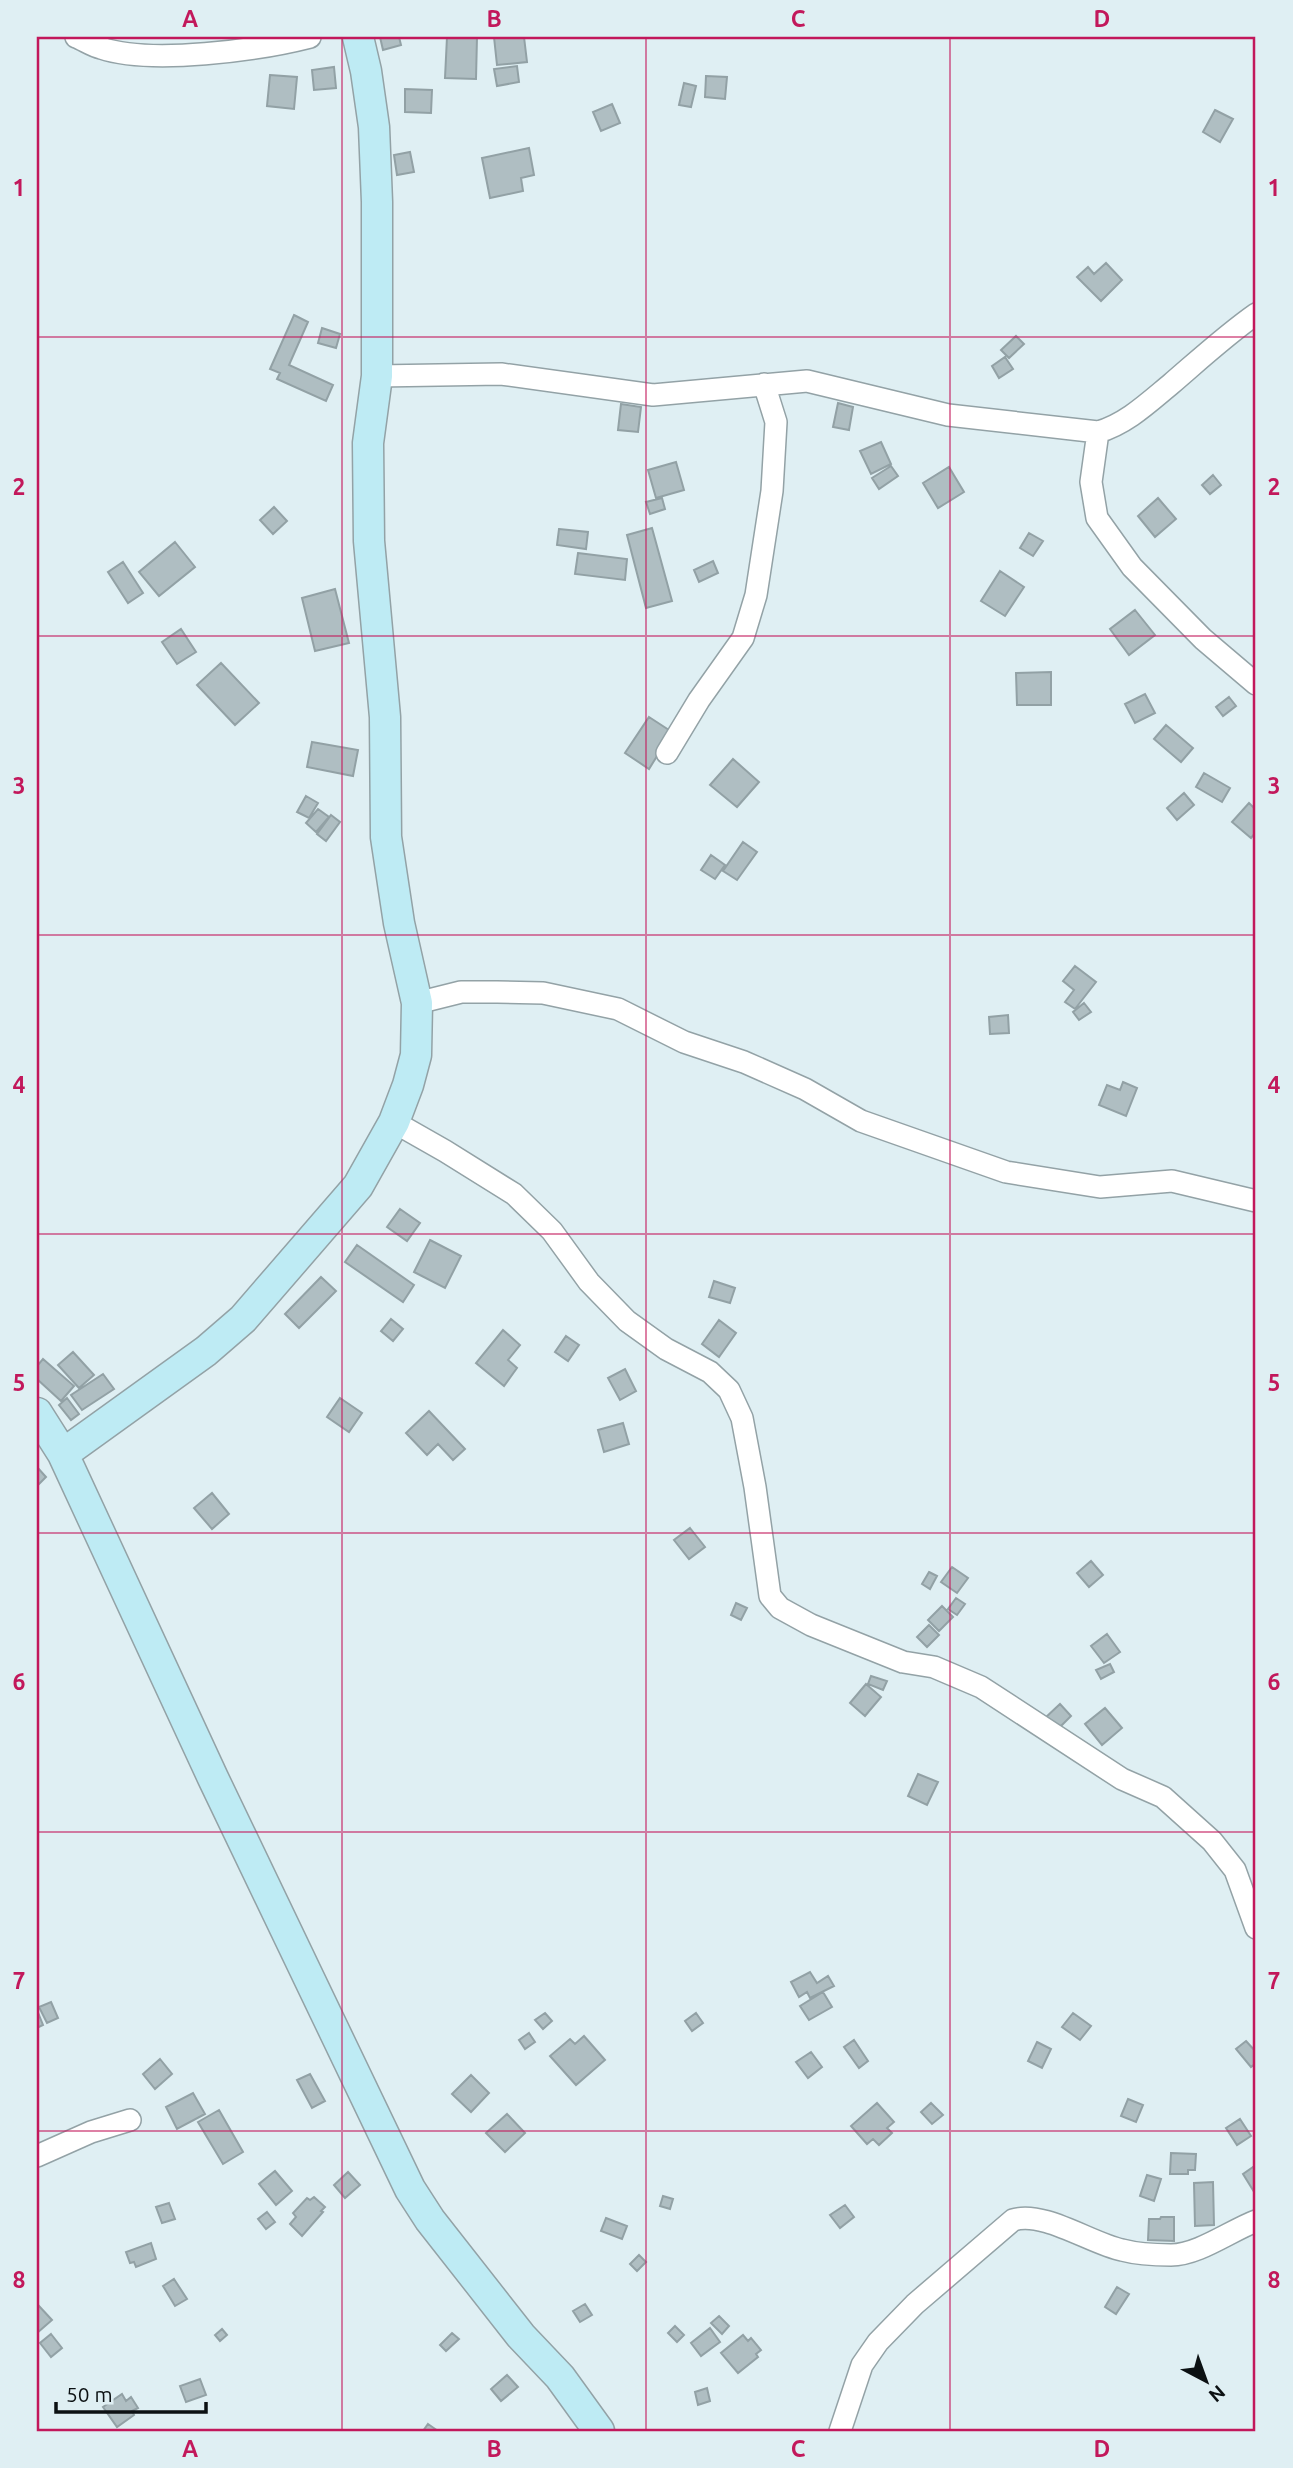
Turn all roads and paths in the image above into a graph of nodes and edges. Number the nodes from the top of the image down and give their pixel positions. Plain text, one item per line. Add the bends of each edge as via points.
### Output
1 (76, 37) edge
2 (310, 37) edge
3 (358, 37) edge
4 (1256, 314) edge
5 (377, 376) junction
6 (764, 384) junction
7 (1098, 432) junction
8 (1256, 684) edge
9 (667, 753) dead end
10 (417, 1003) junction
11 (394, 1122) junction
12 (1256, 1201) edge
13 (37, 1413) edge
14 (63, 1454) junction
15 (1256, 1928) edge
16 (131, 2120) dead end
17 (37, 2156) edge
18 (1256, 2221) edge
19 (599, 2431) edge
20 (840, 2431) edge

1 - 2 street via 102,49 148,55 221,52
3 - 5 street via 374,127
4 - 7 street via 1115,427
5 - 6 street via 500,374 653,395
5 - 10 street via 368,443 369,541 385,717 386,838
6 - 7 street via 807,381 948,415
6 - 9 street via 776,422 772,491 756,594 743,638
7 - 8 street via 1091,482 1097,518 1132,567 1203,639
10 - 11 street via 416,1055
10 - 12 street via 461,992 543,993 618,1009 684,1042 805,1089 861,1121 1006,1172 1100,1187 1172,1181
11 - 14 street via 358,1186 243,1320
11 - 15 street via 514,1194 552,1231 589,1282 627,1321 710,1372 729,1390 743,1418 770,1596 780,1608 903,1662 934,1667 981,1687 1122,1779 1163,1797 1235,1870
13 - 14 street
14 - 19 street via 410,2189
16 - 17 street
18 - 20 street via 1204,2246 1169,2255 1121,2250 1040,2221 1013,2220 878,2342 862,2365

